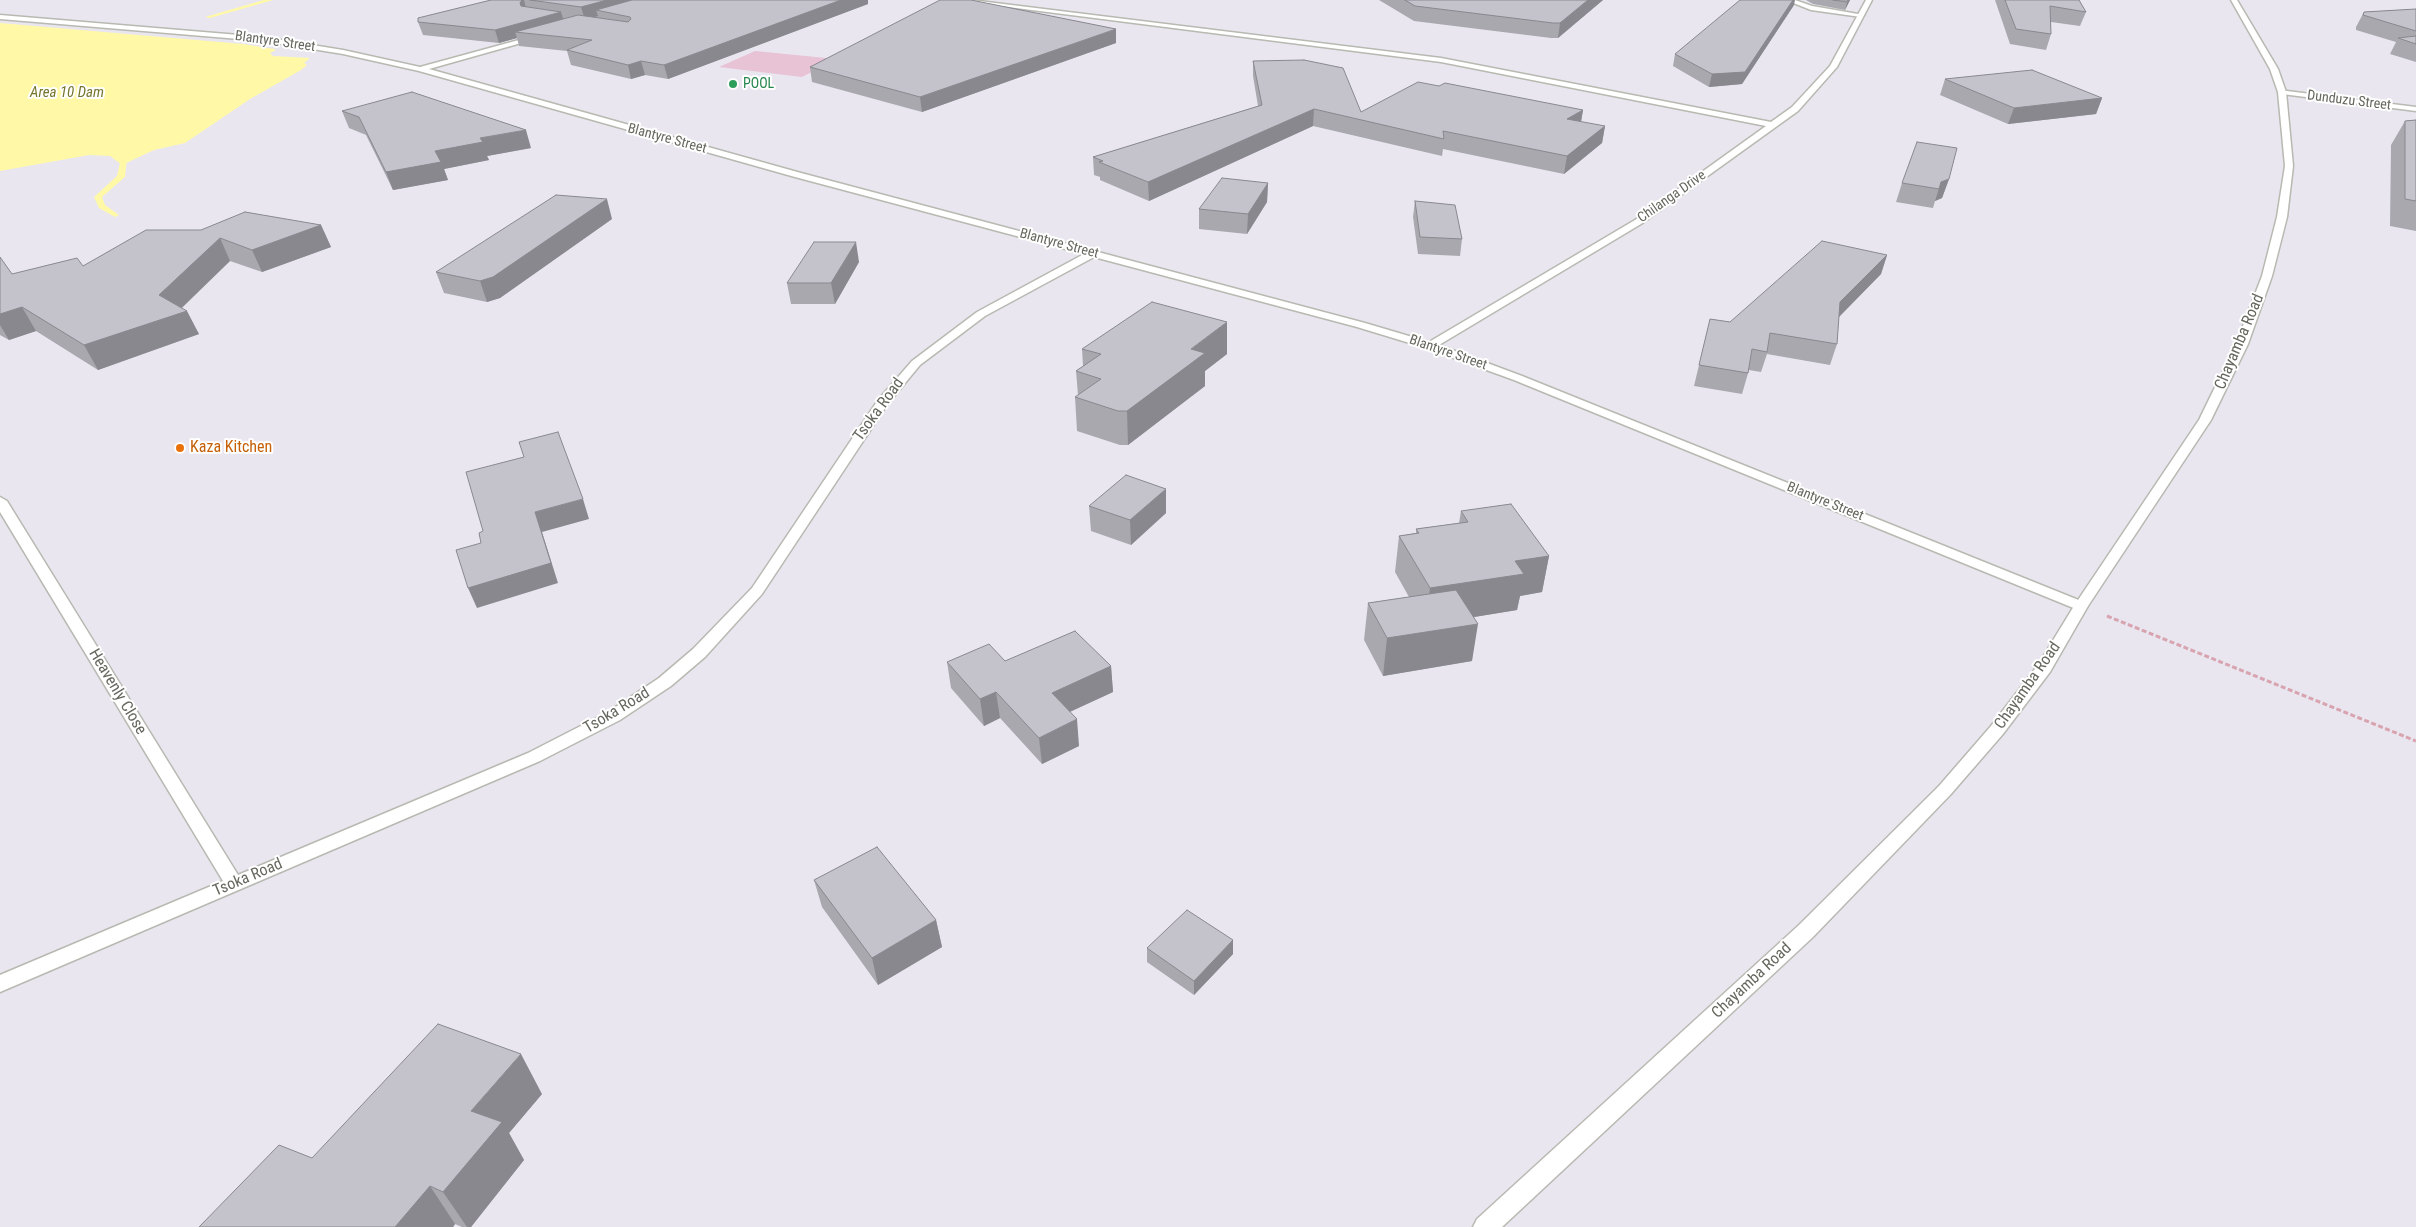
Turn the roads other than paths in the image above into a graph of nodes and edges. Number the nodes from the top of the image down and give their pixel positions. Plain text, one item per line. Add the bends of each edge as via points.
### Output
1 (956, 0) edge
2 (1789, 0) edge
3 (1801, 0) edge
4 (2234, 0) edge
5 (1834, 3) edge
6 (1864, 4) edge
7 (1861, 15) junction
8 (0, 17) edge
9 (547, 34) edge
10 (420, 69) junction
11 (2282, 92) junction
12 (2416, 109) edge
13 (1774, 125) junction
14 (1094, 253) junction
15 (1430, 346) junction
16 (0, 501) edge
17 (2081, 606) junction
18 (234, 884) junction
19 (0, 984) edge
20 (1485, 1227) edge

1 - 13 street via 1441,60
2 - 7 street via 1811,8
3 - 5 street
4 - 11 street, Chayamba Road via 2274,69
6 - 7 street, Chilanga Drive
7 - 13 street, Chilanga Drive via 1833,67 1800,104
8 - 10 street, Blantyre Street via 254,38 343,52
9 - 10 street
10 - 14 street, Blantyre Street via 798,175
11 - 12 street, Dunduzu Street
11 - 17 street, Chayamba Road via 2289,166 2282,217 2267,276 2242,344 2205,420
13 - 15 street, Chilanga Drive via 1638,222
14 - 15 street, Blantyre Street
14 - 18 street, Tsoka Road via 981,314 916,363 882,404 756,591 699,653 665,682 614,716 534,756
15 - 17 street, Blantyre Street via 1518,378
16 - 18 street, Heavenly Close
17 - 20 street, Chayamba Road via 2044,668 1997,730 1945,790 1806,931
18 - 19 street, Tsoka Road

